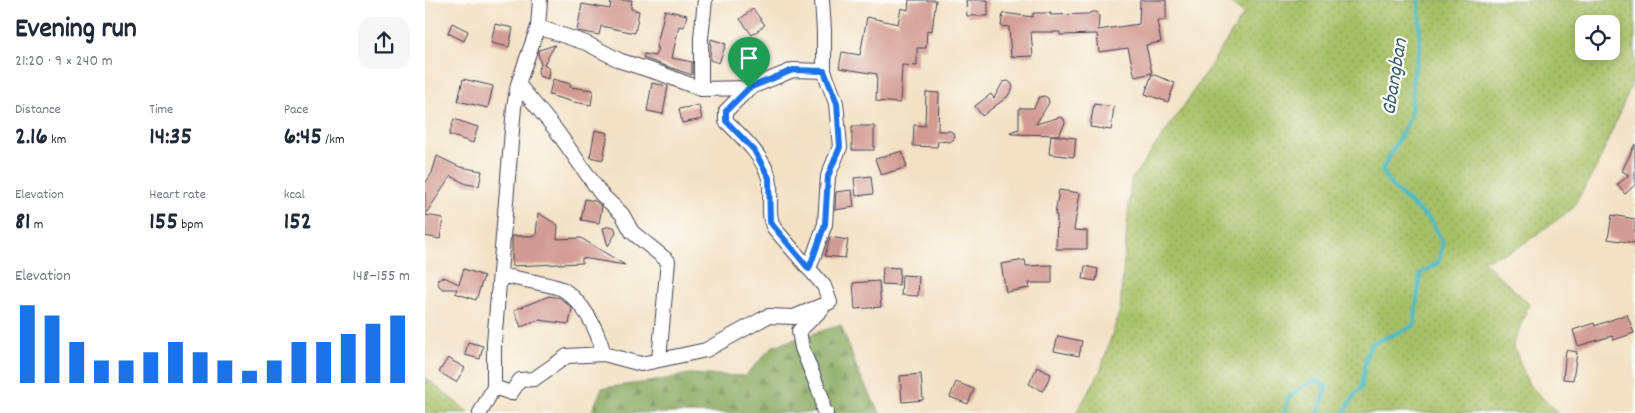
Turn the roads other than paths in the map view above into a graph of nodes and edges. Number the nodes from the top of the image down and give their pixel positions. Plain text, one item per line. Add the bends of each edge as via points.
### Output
1 (540, 0) edge
2 (705, 0) edge
3 (822, 0) edge
4 (538, 27) junction
5 (824, 71) junction
6 (519, 84) junction
7 (749, 88) junction
8 (701, 89) junction
9 (809, 269) junction
10 (500, 275) junction
11 (830, 302) junction
12 (604, 354) junction
13 (659, 360) junction
14 (494, 388) junction
15 (480, 413) edge
16 (826, 413) edge

1 - 4 street
2 - 8 street
3 - 5 street
4 - 6 street
4 - 8 street
5 - 7 street via 793,70
5 - 9 street via 837,103 840,147 828,176 825,224
6 - 10 street via 514,107
6 - 13 street via 601,194 622,214 632,232 668,261
7 - 8 street
7 - 9 street via 726,111 726,121 754,150 769,178 770,222
9 - 11 street via 824,286
10 - 12 street via 563,289 588,314
10 - 14 street
11 - 13 street via 794,317 768,316 706,350
11 - 16 street via 799,331
12 - 13 street via 641,364
12 - 14 street via 567,356 534,379 520,380 511,393
14 - 15 street

